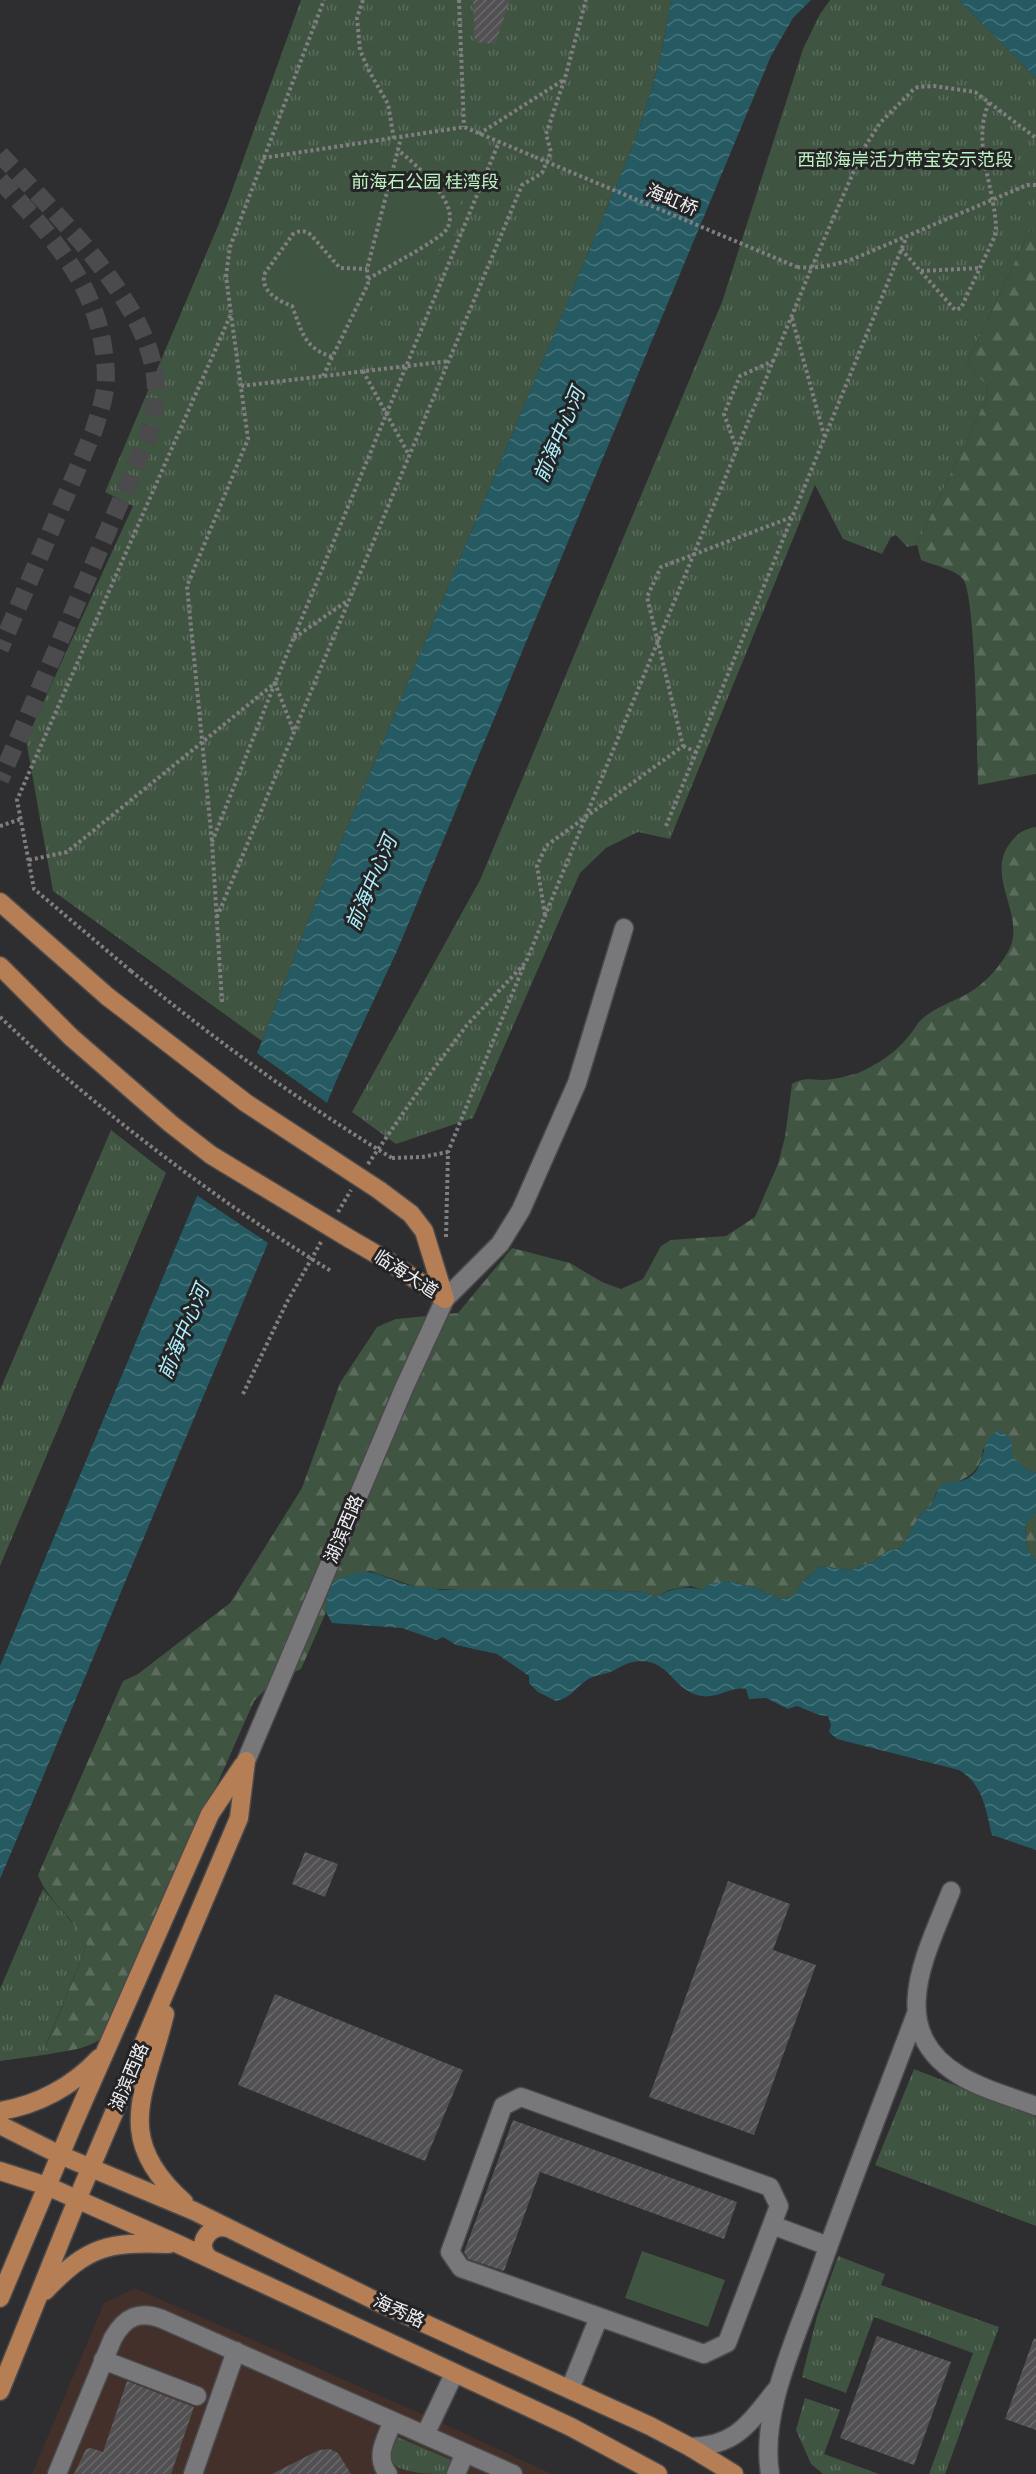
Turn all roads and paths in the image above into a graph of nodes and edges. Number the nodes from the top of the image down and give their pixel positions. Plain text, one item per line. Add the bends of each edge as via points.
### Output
1 (324, 0) edge
2 (363, 0) edge
3 (459, 0) edge
4 (586, 0) edge
5 (565, 78) junction
6 (990, 101) junction
7 (464, 128) junction
8 (479, 134) junction
9 (401, 138) junction
10 (1036, 138) edge
11 (394, 139) junction
12 (500, 142) junction
13 (398, 150) junction
14 (262, 158) junction
15 (1036, 185) edge
16 (992, 200) junction
17 (906, 238) junction
18 (901, 249) junction
19 (980, 268) junction
20 (367, 269) junction
21 (811, 269) junction
22 (920, 271) junction
23 (368, 279) junction
24 (231, 314) junction
25 (791, 317) junction
26 (332, 357) junction
27 (774, 360) junction
28 (449, 361) junction
29 (406, 366) junction
30 (363, 371) junction
31 (323, 376) junction
32 (241, 386) junction
33 (386, 414) junction
34 (825, 437) junction
35 (737, 450) junction
36 (410, 455) junction
37 (792, 517) junction
38 (693, 555) junction
39 (349, 600) junction
40 (293, 638) junction
41 (658, 641) junction
42 (274, 683) junction
43 (294, 733) junction
44 (202, 742) junction
45 (683, 746) junction
46 (696, 752) junction
47 (21, 819) junction
48 (584, 820) junction
49 (0, 826) edge
50 (666, 826) dead end
51 (212, 842) junction
52 (29, 860) junction
53 (0, 902) edge
54 (545, 915) junction
55 (217, 917) junction
56 (624, 928) dead end
57 (526, 962) junction
58 (3, 970) edge
59 (222, 1002) dead end
60 (0, 1017) edge
61 (448, 1152) junction
62 (368, 1165) dead end
63 (356, 1183) dead end
64 (333, 1222) dead end
65 (327, 1232) dead end
66 (446, 1242) dead end
67 (331, 1271) dead end
68 (445, 1299) junction
69 (243, 1394) dead end
70 (246, 1761) junction
71 (951, 1891) dead end
72 (178, 1959) junction
73 (916, 2014) junction
74 (106, 2050) junction
75 (1036, 2106) edge
76 (0, 2111) edge
77 (0, 2125) edge
78 (60, 2155) junction
79 (91, 2168) junction
80 (0, 2171) edge
81 (47, 2186) junction
82 (77, 2200) junction
83 (194, 2211) junction
84 (772, 2225) junction
85 (228, 2228) junction
86 (178, 2244) junction
87 (828, 2246) junction
88 (209, 2259) junction
89 (0, 2263) edge
90 (2, 2292) edge
91 (38, 2299) junction
92 (599, 2317) junction
93 (236, 2351) junction
94 (103, 2360) junction
95 (454, 2374) junction
96 (779, 2386) junction
97 (570, 2389) junction
98 (0, 2391) edge
99 (197, 2396) dead end
100 (393, 2421) junction
101 (425, 2435) junction
102 (690, 2447) junction
103 (465, 2453) junction
104 (57, 2474) edge
105 (193, 2474) edge
106 (388, 2474) edge
107 (456, 2474) edge
108 (513, 2474) edge
109 (658, 2474) edge
110 (734, 2474) edge
111 (770, 2474) edge

1 - 14 path
2 - 11 path via 357,18 360,50 388,104
3 - 7 path
4 - 5 path
5 - 8 path
5 - 28 path via 546,134 551,152 542,173 522,186
6 - 10 path
6 - 16 path via 982,116 986,177
6 - 21 path via 975,92 934,86 912,90 872,134
7 - 8 path, 海虹桥
7 - 9 path
8 - 12 path, 海虹桥
9 - 11 path
9 - 13 path
11 - 14 path
12 - 21 path, 海虹桥, bridge via 797,267
12 - 29 path
13 - 20 path
13 - 23 path via 441,194 449,209 450,222 442,235
14 - 24 path via 227,260
15 - 16 path, 海虹桥
16 - 17 path, 海虹桥
16 - 19 path via 996,228
17 - 18 path
17 - 21 path, 海虹桥 via 843,263
18 - 22 path
18 - 34 path
19 - 22 path
19 - 22 path via 958,311
20 - 23 path
20 - 26 path via 340,268 311,235 299,231 265,273 264,287 292,306 308,343
21 - 25 path
23 - 26 path
24 - 32 path
24 - 47 path via 17,800
25 - 27 path
25 - 34 path
26 - 31 path
27 - 35 path
27 - 35 path via 740,376 724,414
28 - 29 path
28 - 36 path
29 - 30 path
29 - 33 path
30 - 31 path
30 - 33 path
31 - 32 path
32 - 44 path via 248,439 188,586
33 - 36 path
33 - 40 path
34 - 37 path
35 - 38 path
36 - 39 path
37 - 38 path
37 - 46 path
38 - 41 path
38 - 41 path via 661,567 647,597
39 - 40 path
39 - 43 path
40 - 42 path
41 - 45 path
41 - 48 path
42 - 43 path
42 - 44 path
42 - 51 path
43 - 55 path
44 - 51 path
44 - 52 path via 67,852
45 - 46 path
45 - 48 path
46 - 50 path
47 - 49 path
47 - 52 path
48 - 54 path
48 - 54 path via 546,846 537,866
51 - 55 path
52 - 61 path, bridge via 34,889 182,1012 295,1096 392,1158
53 - 68 main road, 临海大道, bridge via 108,997 246,1103 411,1214 424,1231
54 - 57 path
55 - 59 path
56 - 68 street via 577,1083 521,1210 500,1244
57 - 61 path
57 - 62 path via 467,1024
58 - 68 main road, 临海大道, bridge via 70,1037 211,1155 388,1260
60 - 67 path, bridge via 117,1123 170,1164
61 - 66 path
63 - 64 path
65 - 69 path via 287,1302
68 - 70 street, 湖滨西路
70 - 72 main road, 湖滨西路 via 239,1818
70 - 74 main road, 湖滨西路 via 210,1814
71 - 73 street via 921,1970
72 - 79 main road, 湖滨西路
72 - 83 main road via 138,2114 147,2158 157,2175
73 - 75 street via 928,2049 942,2064 962,2077
73 - 87 street
74 - 76 main road via 53,2093 33,2103
74 - 78 main road, 湖滨西路
77 - 78 main road, 海秀路
78 - 79 main road, 海秀路
78 - 81 main road, 湖滨西路
79 - 82 main road, 湖滨西路
79 - 83 main road, 海秀路
80 - 81 main road, 海秀路
81 - 82 main road, 海秀路
81 - 90 main road, 湖滨西路
82 - 86 main road, 海秀路
82 - 91 main road, 湖滨西路
83 - 85 main road, 海秀路
84 - 87 street
84 - 92 street via 727,2343 704,2354
84 - 92 street via 779,2206 770,2187 521,2097 503,2106 450,2252 461,2268
85 - 88 main road via 216,2227 206,2235 203,2246
85 - 97 main road, 海秀路 via 395,2310
86 - 88 main road, 海秀路
86 - 91 main road via 130,2243 91,2252 75,2262
87 - 96 street
88 - 95 main road, 海秀路
89 - 90 main road
91 - 98 main road, 湖滨西路
92 - 97 street
93 - 94 street via 142,2314 118,2329
93 - 100 street
93 - 105 street
94 - 99 street
94 - 104 street
95 - 101 street
95 - 109 main road, 海秀路 via 571,2427
96 - 102 street via 736,2435 716,2445
96 - 111 street via 769,2445
97 - 102 main road, 海秀路
100 - 101 street
100 - 106 street via 381,2456
101 - 103 street
102 - 110 main road, 海秀路
103 - 107 street
103 - 108 street

